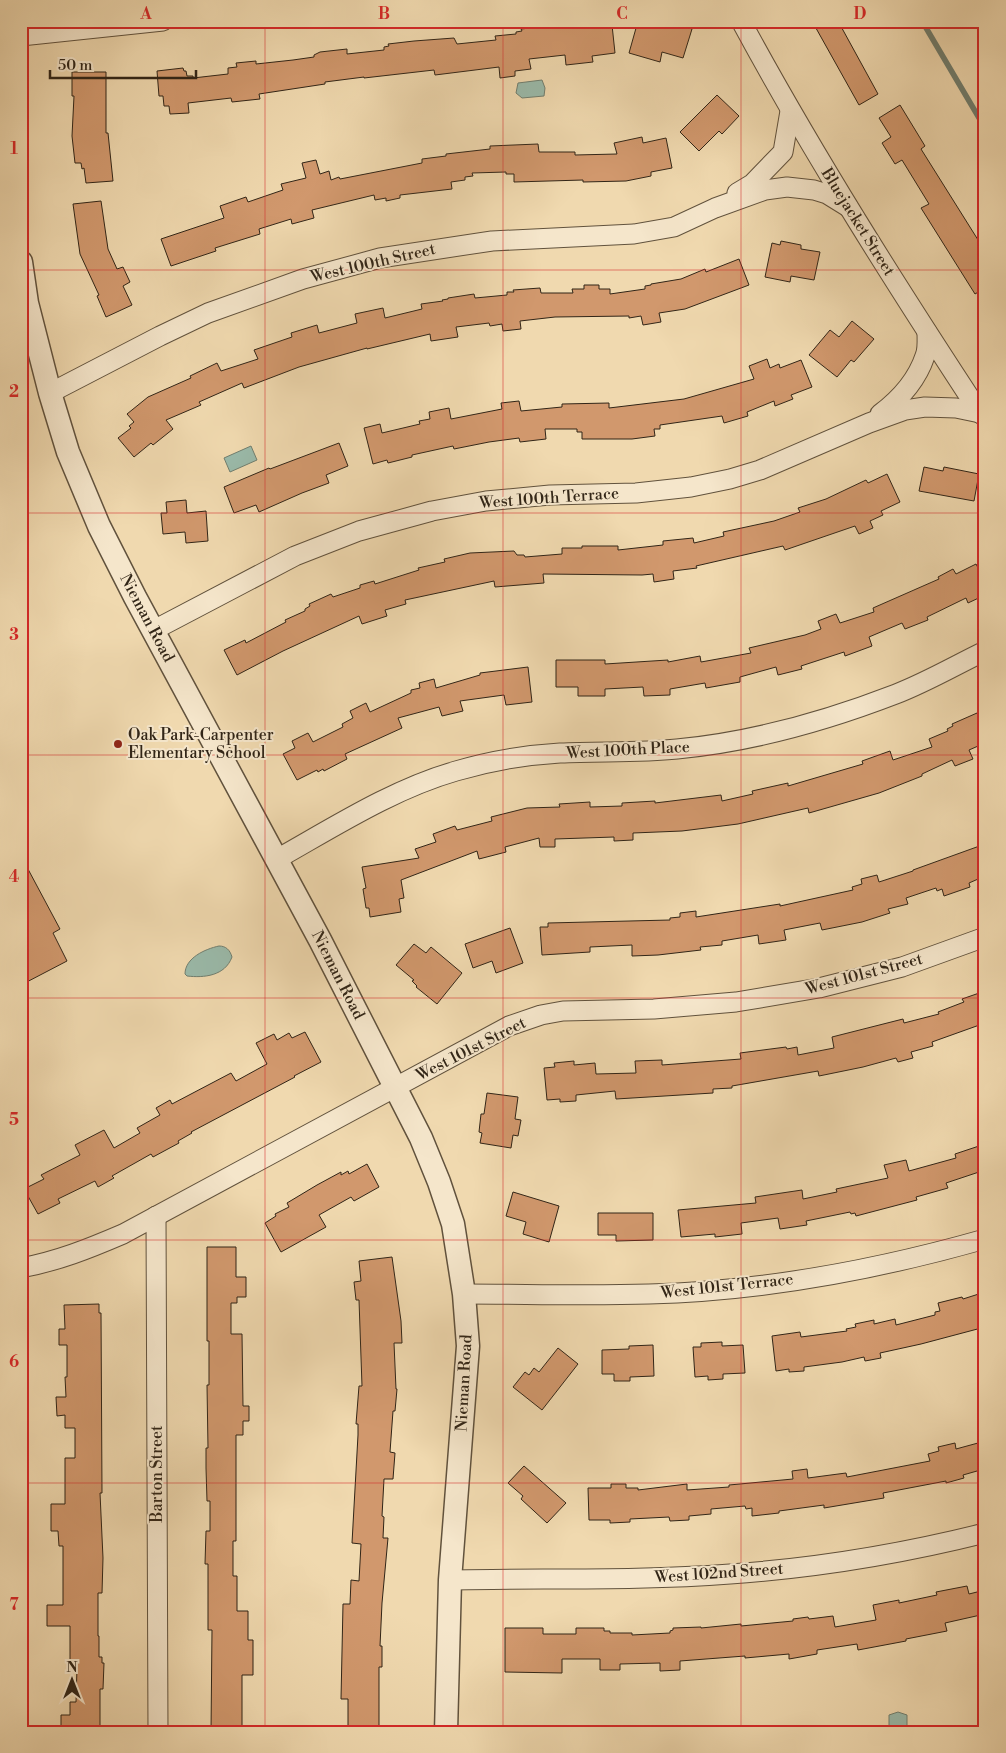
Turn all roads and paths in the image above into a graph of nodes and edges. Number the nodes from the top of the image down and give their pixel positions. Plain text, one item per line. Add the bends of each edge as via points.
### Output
1 (162, 21) edge
2 (741, 21) edge
3 (21, 36) edge
4 (790, 111) junction
5 (848, 207) junction
6 (715, 208) junction
7 (21, 262) edge
8 (927, 332) junction
9 (50, 393) junction
10 (983, 415) edge
11 (868, 423) junction
12 (154, 630) junction
13 (985, 651) edge
14 (277, 859) junction
15 (985, 937) edge
16 (395, 1088) junction
17 (156, 1216) junction
18 (985, 1238) edge
19 (21, 1268) edge
20 (464, 1294) junction
21 (985, 1533) edge
22 (450, 1580) junction
23 (158, 1732) edge
24 (446, 1732) edge

1 - 3 street
2 - 4 street, Bluejacket Street
4 - 5 street, Bluejacket Street
4 - 6 street, West 100th Street via 783,152 752,184
5 - 6 street, West 100th Street via 827,194 786,187 765,190
5 - 8 street, Bluejacket Street
6 - 9 street, West 100th Street via 674,226 634,234 473,243 380,258 303,279 208,313
7 - 9 street, Nieman Road via 27,303
8 - 10 street, Bluejacket Street
8 - 11 street, West 100th Terrace via 926,354 911,385
9 - 12 street, Nieman Road via 68,452 99,526
10 - 11 street, West 100th Terrace via 956,408 925,407 905,410
11 - 12 street, West 100th Terrace via 760,470 730,479 636,493 550,495 486,501 432,511 359,531 295,556
12 - 14 street, Nieman Road
13 - 14 street, West 100th Place via 898,693 815,722 744,739 678,749 512,758 456,771 410,788
14 - 16 street, Nieman Road
15 - 16 street, West 101st Street via 902,966 810,990 736,1002 654,1009 563,1011 541,1015 510,1026
16 - 17 street, West 101st Street
16 - 20 street, Nieman Road via 439,1182 453,1224
17 - 19 street, West 101st Street via 76,1254
17 - 23 street, Barton Street
18 - 20 street, West 101st Terrace via 852,1271 746,1287 650,1294
20 - 22 street, Nieman Road via 468,1346
21 - 22 street, West 102nd Street via 869,1558 730,1574
22 - 24 street, Nieman Road

